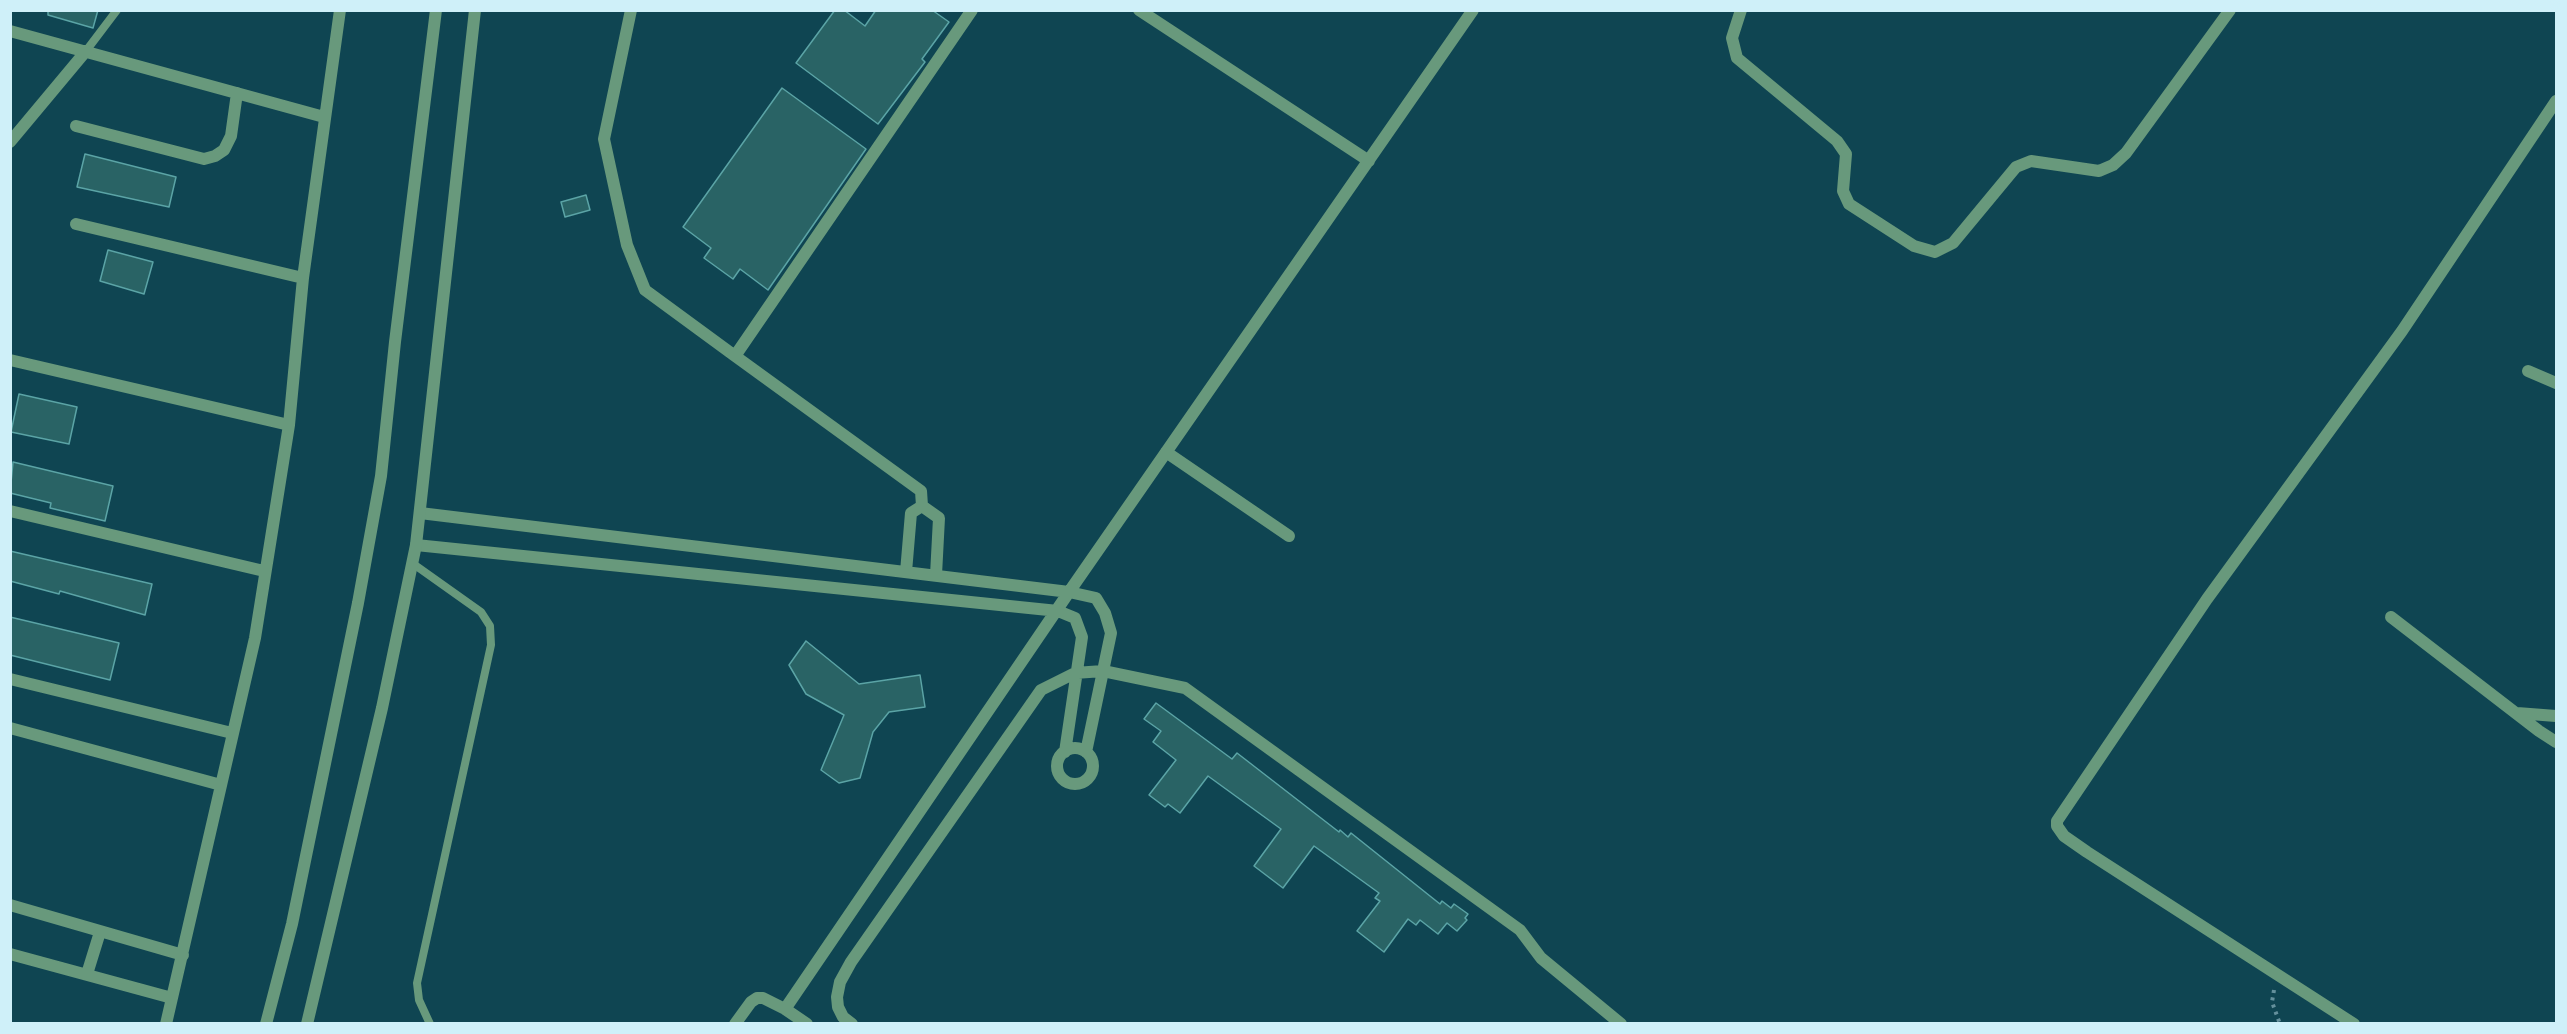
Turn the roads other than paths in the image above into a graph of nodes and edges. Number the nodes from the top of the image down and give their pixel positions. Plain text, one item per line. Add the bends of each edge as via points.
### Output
1 (117, 10) edge
2 (340, 10) edge
3 (436, 10) edge
4 (475, 10) edge
5 (972, 10) edge
6 (1139, 10) edge
7 (1473, 10) edge
8 (1741, 10) edge
9 (2230, 10) edge
10 (627, 11) edge
11 (10, 31) edge
12 (86, 51) junction
13 (237, 93) junction
14 (2556, 101) edge
15 (324, 117) junction
16 (76, 126) dead end
17 (10, 142) edge
18 (1369, 161) junction
19 (76, 224) dead end
20 (303, 278) junction
21 (735, 356) junction
22 (10, 360) edge
23 (2528, 371) dead end
24 (2556, 383) edge
25 (289, 425) junction
26 (1166, 452) junction
27 (921, 506) junction
28 (10, 511) edge
29 (420, 513) junction
30 (1289, 536) dead end
31 (416, 545) junction
32 (412, 563) junction
33 (264, 571) junction
34 (906, 572) junction
35 (936, 575) junction
36 (1069, 592) junction
37 (1058, 611) junction
38 (2391, 617) dead end
39 (1103, 671) junction
40 (1075, 673) junction
41 (10, 679) edge
42 (2517, 713) junction
43 (2556, 716) edge
44 (10, 728) edge
45 (232, 733) junction
46 (2556, 742) edge
47 (1065, 752) junction
48 (1086, 752) junction
49 (221, 785) junction
50 (10, 905) edge
51 (100, 932) junction
52 (10, 954) edge
53 (183, 955) junction
54 (87, 974) junction
55 (172, 998) junction
56 (785, 1009) junction
57 (166, 1023) edge
58 (266, 1023) edge
59 (307, 1023) edge
60 (430, 1023) edge
61 (735, 1023) edge
62 (807, 1023) edge
63 (852, 1023) edge
64 (1622, 1023) edge
65 (2354, 1023) edge

1 - 12 lane
2 - 15 street
3 - 58 street via 381,476 297,901
4 - 29 street
5 - 21 street
6 - 18 street
7 - 18 street
8 - 9 street via 1732,38 1737,58 1837,141 1846,154 1843,191 1849,204 1914,246 1935,252 1953,243 2016,167 2031,161 2098,171 2113,165 2126,153
10 - 21 street via 604,139 627,244 645,290
11 - 12 street
12 - 13 street
12 - 17 street
13 - 15 street
13 - 16 street via 231,135 224,150 204,159
14 - 65 street via 2402,331 2207,599 2057,821 2064,836
15 - 20 street
18 - 26 street
19 - 20 street
20 - 25 street
21 - 27 street via 921,491
22 - 25 street
23 - 24 street
25 - 33 street
26 - 30 street
26 - 36 street
27 - 34 street via 912,513
27 - 35 street via 939,518
28 - 33 street
29 - 31 street
29 - 34 street
31 - 32 street
31 - 37 street
32 - 59 street via 382,708
32 - 60 lane via 482,612 490,626 491,645 417,983 419,1000
33 - 45 street via 255,638
34 - 35 street
35 - 36 street
36 - 37 street
36 - 39 street via 1096,598 1105,613 1111,633
37 - 40 street via 1075,618 1081,631
37 - 56 street
38 - 42 street
39 - 40 street
39 - 48 street
39 - 64 street via 1185,688 1520,930 1541,958
40 - 47 street via 1076,690
40 - 63 street via 1041,690 851,962 837,997 843,1017
41 - 45 street
42 - 43 street
42 - 46 street
44 - 49 street
45 - 49 street
47 - 48 street via 1076,748
47 - 48 street via 1058,761 1059,773 1072,784 1084,782 1092,773 1093,761
49 - 53 street
50 - 51 street
51 - 53 street
51 - 54 street
52 - 54 street
53 - 55 street
54 - 55 street
55 - 57 street
56 - 61 street via 757,998
56 - 62 street

